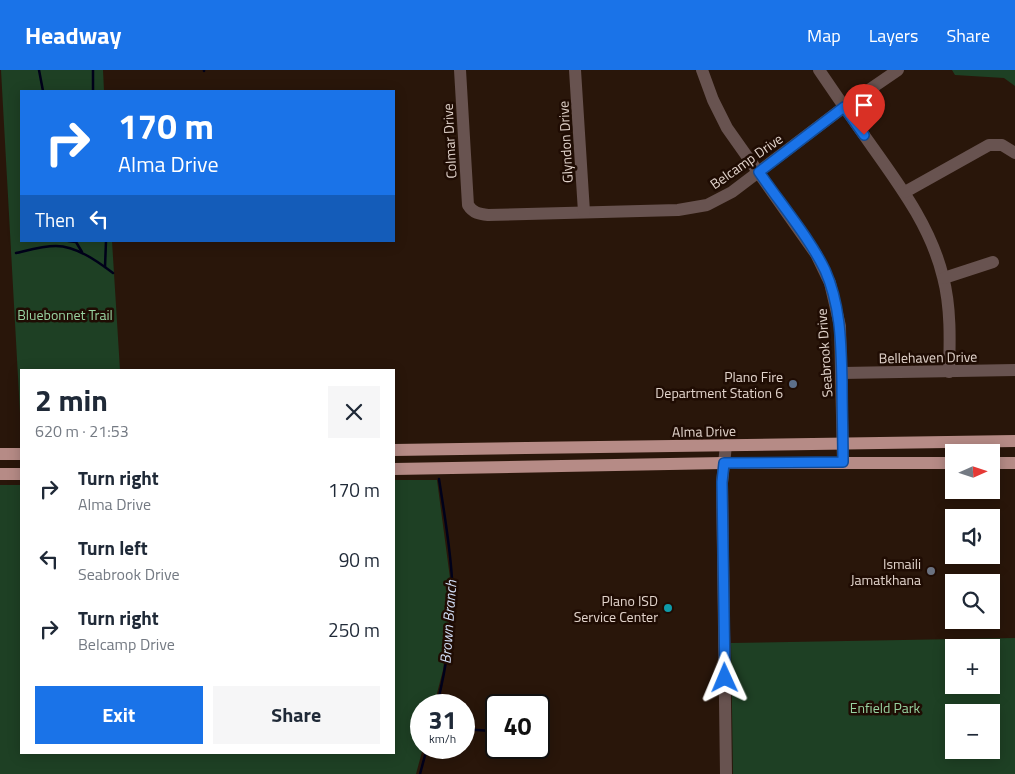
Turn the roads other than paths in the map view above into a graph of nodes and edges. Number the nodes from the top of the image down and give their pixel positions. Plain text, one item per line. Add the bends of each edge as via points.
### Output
1 (460, 70) edge
2 (576, 70) edge
3 (702, 70) edge
4 (819, 70) edge
5 (898, 70) edge
6 (844, 107) junction
7 (1015, 153) edge
8 (759, 172) junction
9 (905, 192) junction
10 (470, 209) joint
11 (584, 212) junction
12 (993, 262) dead end
13 (944, 278) junction
14 (1015, 370) edge
15 (949, 372) junction
16 (842, 373) junction
17 (1015, 441) edge
18 (843, 444) junction
19 (726, 445) junction
20 (522, 448) junction
21 (395, 450) edge
22 (0, 454) edge
23 (20, 454) edge
24 (843, 462) junction
25 (724, 463) junction
26 (945, 463) edge
27 (1000, 463) edge
28 (1015, 463) edge
29 (524, 466) junction
30 (395, 469) edge
31 (0, 474) edge
32 (20, 474) edge
33 (726, 774) edge

1 - 10 street, Colmar Drive via 466,194
2 - 11 street, Glyndon Drive
3 - 8 street, Seabrook Drive via 720,115
4 - 6 street
5 - 6 street, Belcamp Drive
6 - 8 street, Belcamp Drive
6 - 9 street
7 - 9 street via 1002,145 988,145
8 - 11 street, Belcamp Drive via 719,200 695,208
8 - 16 street, Seabrook Drive via 825,271 840,326
9 - 13 street via 938,258
10 - 11 street, Belcamp Drive via 488,215
12 - 13 street
13 - 15 street
14 - 15 street, Bellehaven Drive
15 - 16 street, Bellehaven Drive
16 - 18 street, Seabrook Drive
17 - 18 main road, Alma Drive
18 - 19 main road, Alma Drive
18 - 24 street, Seabrook Drive
19 - 20 main road, Alma Drive
19 - 25 street
20 - 21 main road, Alma Drive
20 - 29 main road
22 - 23 main road
24 - 25 main road
24 - 26 main road
25 - 29 main road
25 - 33 street
27 - 28 main road
29 - 30 main road
31 - 32 main road

